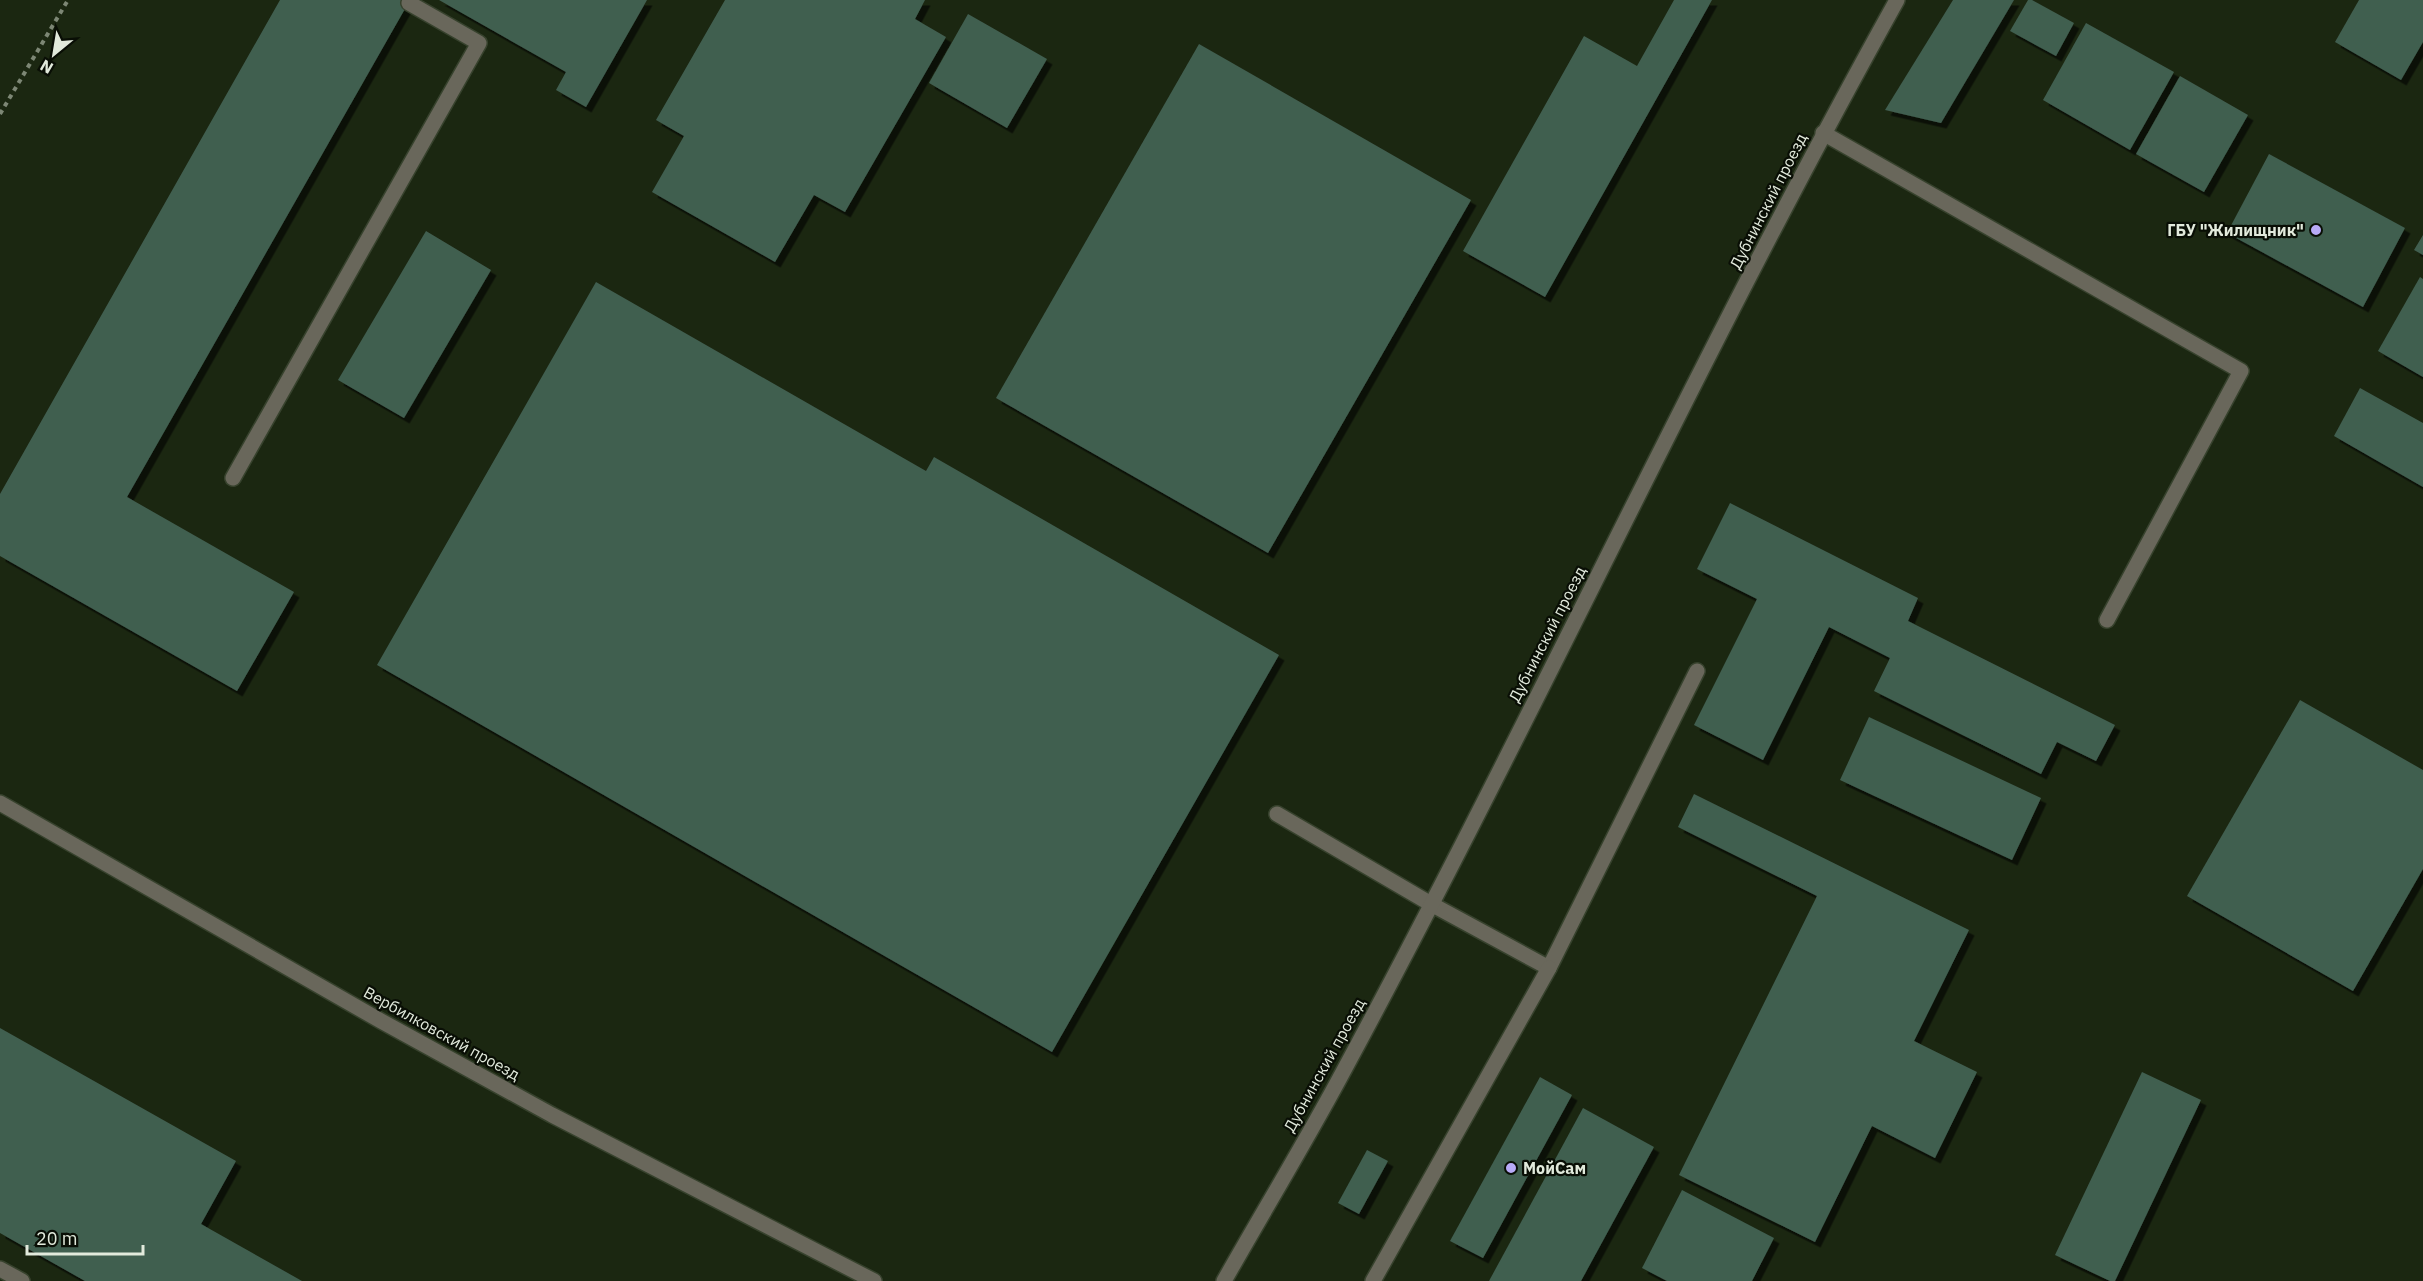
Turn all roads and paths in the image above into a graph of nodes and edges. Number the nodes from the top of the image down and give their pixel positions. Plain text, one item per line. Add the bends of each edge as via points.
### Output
1 (68, 0) edge
2 (1897, 0) edge
3 (409, 3) dead end
4 (0, 114) edge
5 (1823, 134) junction
6 (234, 478) dead end
7 (2107, 620) dead end
8 (1697, 671) dead end
9 (0, 803) edge
10 (1276, 814) dead end
11 (1431, 904) junction
12 (1549, 968) junction
13 (0, 1269) edge
14 (22, 1281) edge
15 (874, 1281) edge
16 (1224, 1281) edge
17 (1373, 1281) edge

1 - 4 path
2 - 5 street, Дубнинский проезд
3 - 6 street via 479,43
5 - 7 street via 2241,371
5 - 11 street, Дубнинский проезд via 1665,437
8 - 12 street
9 - 15 street, Вербилковский проезд via 552,1115
10 - 11 street
11 - 12 street
11 - 16 street, Дубнинский проезд via 1341,1075
12 - 17 street
13 - 14 street

